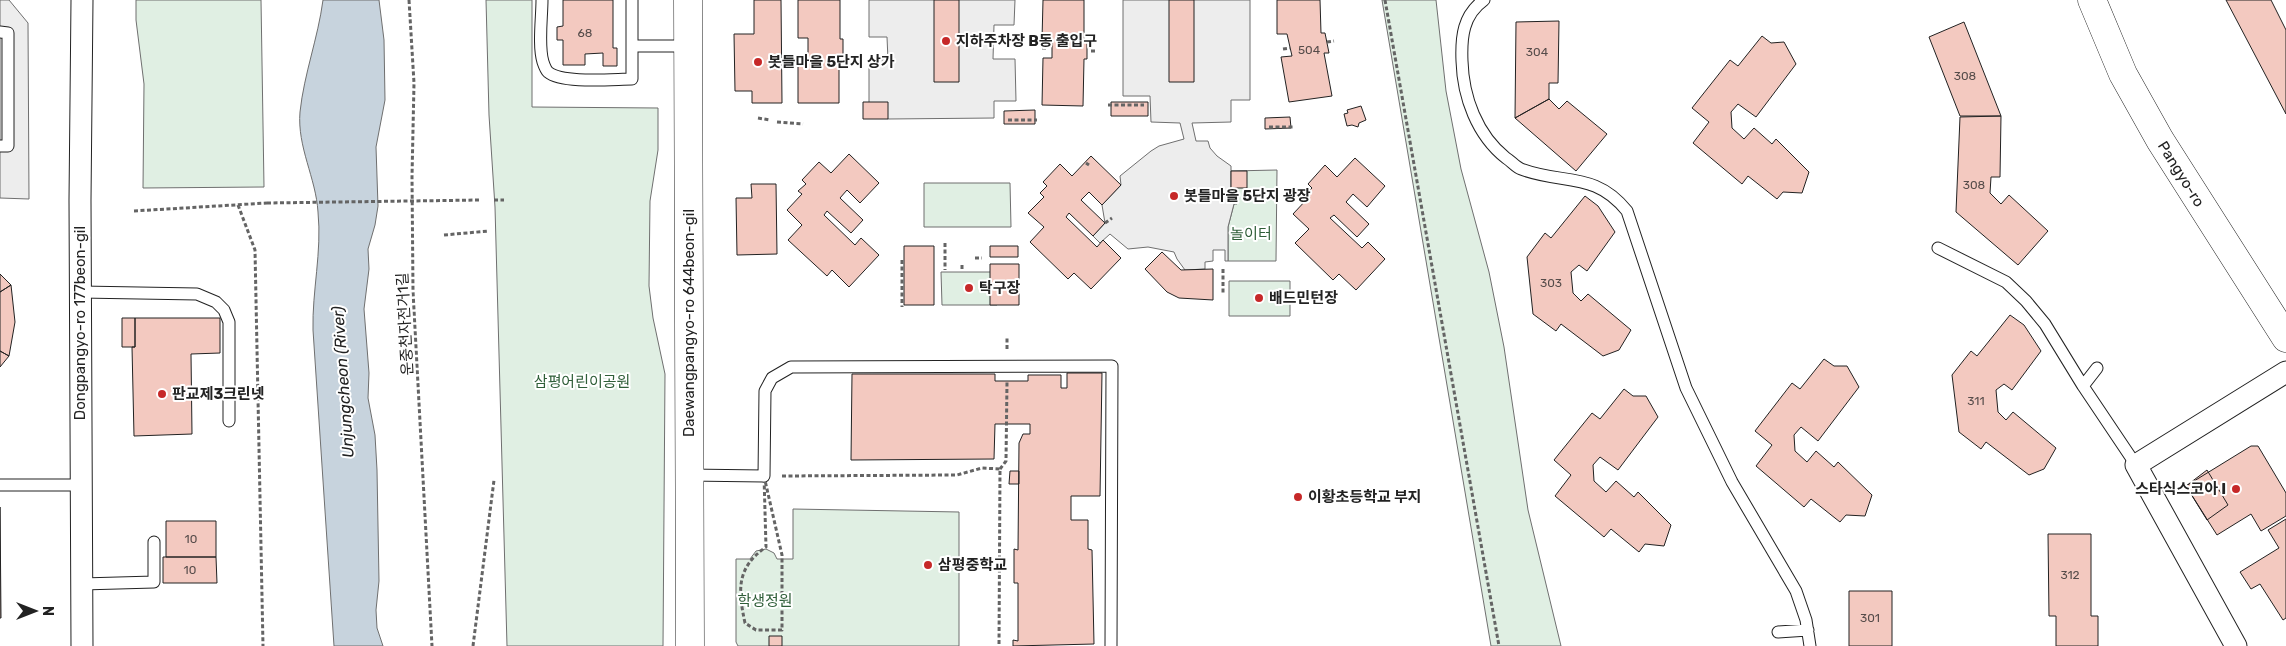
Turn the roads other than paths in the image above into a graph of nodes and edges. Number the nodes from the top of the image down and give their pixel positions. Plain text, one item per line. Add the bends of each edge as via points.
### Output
1 (82, 0) edge
2 (542, 0) edge
3 (632, 0) edge
4 (688, 0) edge
5 (1484, 0) edge
6 (2092, 0) edge
7 (0, 32) edge
8 (632, 46) junction
9 (688, 46) junction
10 (4, 90) edge
11 (0, 146) edge
12 (1938, 248) dead end
13 (81, 292) junction
14 (2286, 338) edge
15 (2097, 368) dead end
16 (2286, 372) edge
17 (2083, 386) junction
18 (229, 421) dead end
19 (2136, 465) junction
20 (688, 475) junction
21 (0, 485) edge
22 (81, 485) junction
23 (154, 542) dead end
24 (82, 584) junction
25 (1808, 630) junction
26 (1778, 632) dead end
27 (82, 646) edge
28 (690, 646) edge
29 (1111, 646) edge
30 (1810, 646) edge
31 (2236, 646) edge

1 - 13 street, Dongpangyo-ro 177beon-gil
2 - 8 lane via 543,61 548,72 580,79 632,78
3 - 8 lane
4 - 9 street, Daewangpangyo-ro 644beon-gil
5 - 25 lane via 1468,16 1462,30 1461,53 1468,103 1480,128 1498,151 1519,168 1596,184 1616,197 1627,211 1686,388 1732,482 1796,591
6 - 14 street, Pangyo-ro via 2123,74 2160,140
7 - 10 lane via 8,33
8 - 9 lane
9 - 20 street, Daewangpangyo-ro 644beon-gil
10 - 11 lane via 8,146
12 - 17 lane via 2013,288 2045,324
13 - 18 lane via 197,294 216,302 229,322
13 - 22 street, Dongpangyo-ro 177beon-gil
15 - 17 lane
16 - 19 street
17 - 19 lane
19 - 31 street
20 - 28 street, Daewangpangyo-ro 644beon-gil
20 - 29 lane via 764,476 765,391 780,371 798,366 1112,366
21 - 22 lane
22 - 24 street, Dongpangyo-ro 177beon-gil
23 - 24 lane via 154,582
24 - 27 street, Dongpangyo-ro 177beon-gil
25 - 26 lane
25 - 30 lane

